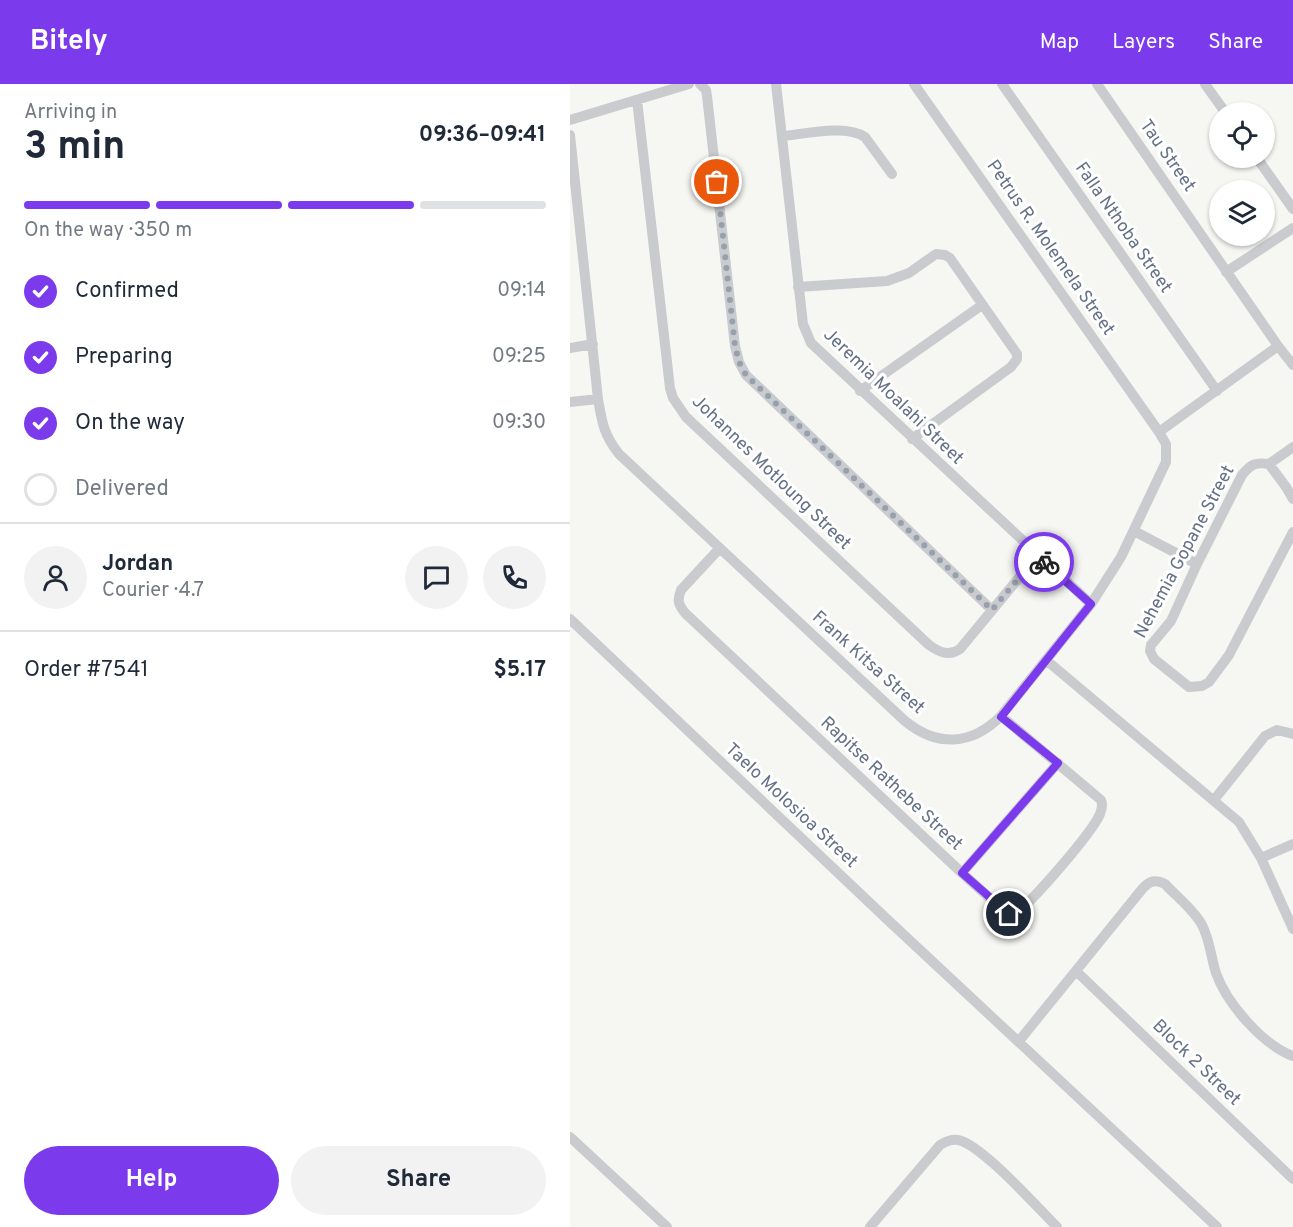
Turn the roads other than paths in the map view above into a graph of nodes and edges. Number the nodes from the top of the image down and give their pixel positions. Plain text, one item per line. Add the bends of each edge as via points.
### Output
1 (689, 84) edge
2 (700, 84) edge
3 (776, 84) edge
4 (914, 84) edge
5 (1002, 84) edge
6 (1097, 84) edge
7 (1205, 84) edge
8 (638, 100) junction
9 (1218, 102) edge
10 (570, 120) edge
11 (570, 135) edge
12 (783, 136) junction
13 (1264, 168) edge
14 (892, 174) dead end
15 (1293, 209) edge
16 (1293, 228) edge
17 (1226, 272) junction
18 (798, 287) junction
19 (982, 306) junction
20 (593, 344) junction
21 (1278, 346) junction
22 (570, 348) edge
23 (1293, 365) edge
24 (860, 391) junction
25 (1217, 391) junction
26 (598, 399) junction
27 (570, 402) edge
28 (1159, 432) junction
29 (912, 439) junction
30 (1293, 447) edge
31 (1269, 464) junction
32 (1293, 499) edge
33 (1134, 531) junction
34 (1293, 532) edge
35 (719, 549) junction
36 (1037, 556) junction
37 (1197, 564) junction
38 (1091, 604) junction
39 (992, 610) junction
40 (570, 620) edge
41 (1046, 660) junction
42 (1001, 717) junction
43 (1293, 734) edge
44 (1058, 763) junction
45 (1214, 800) junction
46 (1293, 844) edge
47 (1260, 858) junction
48 (962, 873) junction
49 (1293, 930) edge
50 (1076, 971) junction
51 (1019, 1041) junction
52 (1293, 1056) edge
53 (570, 1137) edge
54 (1293, 1179) edge
55 (667, 1227) edge
56 (870, 1227) edge
57 (1057, 1227) edge
58 (1217, 1227) edge

1 - 8 street
2 - 39 street via 707,96 735,346 746,375
3 - 12 street, Jeremia Moalahi Street
4 - 28 street, Petrus R. Molemela Street
5 - 25 street, Falla Nthoba Street
6 - 17 street, Tau Street
7 - 9 street
8 - 10 street
8 - 39 street, Johannes Motloung Street via 670,388 679,409 929,645 944,653 956,652
11 - 20 street, Frank Kitsa Street
12 - 14 street via 844,130 859,133
12 - 18 street, Jeremia Moalahi Street
13 - 15 street
16 - 17 street
17 - 21 street, Tau Street
18 - 19 street via 887,281 940,254 950,258
18 - 24 street, Jeremia Moalahi Street via 803,324 811,343
19 - 24 street
19 - 29 street via 1017,359
20 - 22 street
20 - 26 street, Frank Kitsa Street
21 - 23 street, Tau Street
21 - 25 street
24 - 29 street, Jeremia Moalahi Street
25 - 28 street
26 - 27 street
26 - 35 street, Frank Kitsa Street via 605,434 619,454
28 - 33 street, Frank Kitsa Street via 1166,444 1166,462
29 - 36 street, Jeremia Moalahi Street
30 - 31 street
31 - 32 street
31 - 37 street, Nehemia Gopane Street via 1257,462 1242,475
33 - 37 street
33 - 38 street, Frank Kitsa Street
34 - 37 street, Nehemia Gopane Street via 1229,655 1209,682 1189,687 1150,651 1171,621
35 - 42 street, Frank Kitsa Street via 912,727 930,736 961,739 976,736
35 - 48 street, Rapitse Rathebe Street via 681,590 679,604 685,613
36 - 38 street, Jeremia Moalahi Street
36 - 39 street, Johannes Motloung Street
38 - 41 street, Frank Kitsa Street
40 - 51 street, Taelo Molosioa Street
41 - 42 street, Frank Kitsa Street
41 - 45 street
42 - 44 street, Rapitse Rathebe Street
43 - 45 street via 1277,730 1265,736
44 - 48 street
44 - 48 street, Rapitse Rathebe Street via 1103,804 1099,816 1071,853 1014,915 1003,910
45 - 47 street via 1239,822
46 - 47 street
47 - 49 street
50 - 51 street
50 - 52 street via 1143,888 1158,881 1200,921 1217,976 1236,1009 1272,1045
50 - 54 street, Block 2 Street
51 - 58 street, Taelo Molosioa Street
53 - 55 street
56 - 57 street via 940,1145 956,1140 984,1156

